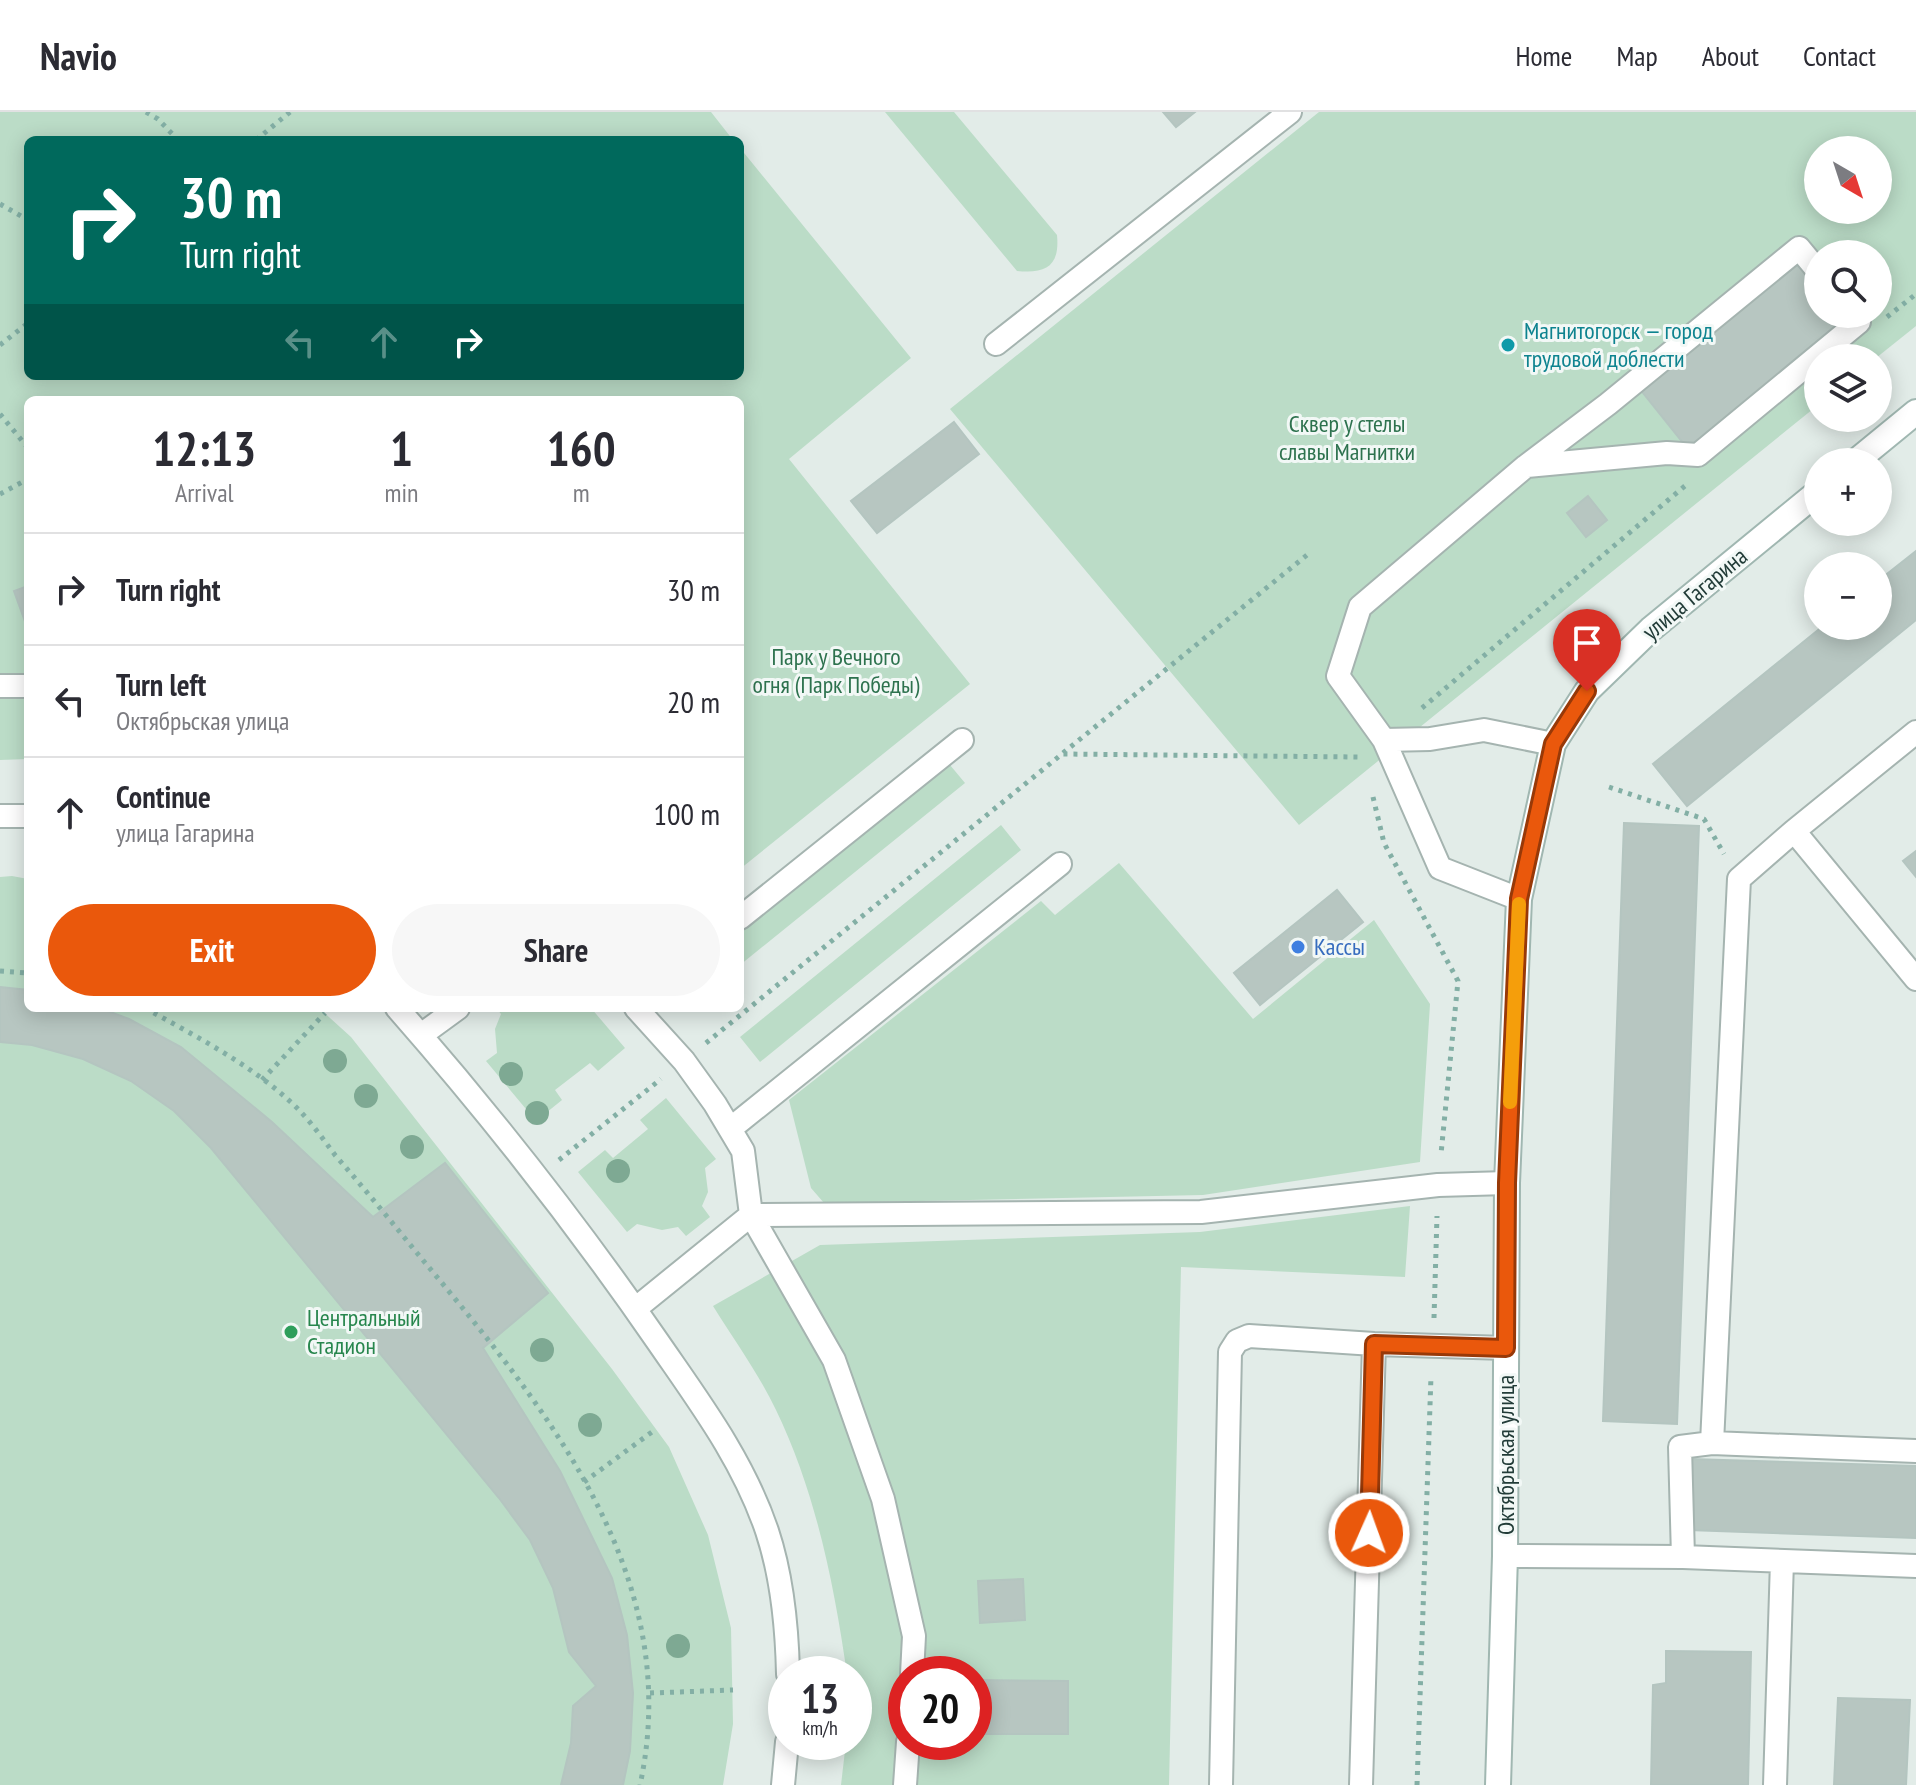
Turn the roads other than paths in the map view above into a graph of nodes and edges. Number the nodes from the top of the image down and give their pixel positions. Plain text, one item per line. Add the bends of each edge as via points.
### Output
1 (1290, 112) edge
2 (1804, 254) edge
3 (1852, 328) edge
4 (996, 344) dead end
5 (1834, 344) edge
6 (1804, 369) edge
7 (1916, 412) edge
8 (1892, 422) edge
9 (1879, 432) edge
10 (1866, 448) edge
11 (1526, 466) junction
12 (1804, 503) edge
13 (0, 686) edge
14 (24, 686) edge
15 (1916, 732) edge
16 (962, 740) dead end
17 (1384, 740) junction
18 (1553, 744) junction
19 (0, 816) edge
20 (24, 816) edge
21 (1794, 831) junction
22 (1060, 864) dead end
23 (1519, 899) junction
24 (744, 915) edge
25 (1916, 979) edge
26 (401, 1012) edge
27 (453, 1012) edge
28 (640, 1012) edge
29 (421, 1035) junction
30 (730, 1129) junction
31 (1507, 1183) junction
32 (751, 1215) junction
33 (635, 1309) junction
34 (1374, 1344) junction
35 (1506, 1348) junction
36 (1712, 1443) junction
37 (1916, 1451) edge
38 (1505, 1556) junction
39 (1683, 1557) junction
40 (1782, 1561) junction
41 (1916, 1566) edge
42 (787, 1656) edge
43 (913, 1656) edge
44 (785, 1760) edge
45 (907, 1760) edge
46 (783, 1785) edge
47 (905, 1785) edge
48 (1221, 1785) edge
49 (1361, 1785) edge
50 (1498, 1785) edge
51 (1775, 1785) edge

1 - 4 lane
2 - 11 lane via 1799,248
3 - 5 lane
6 - 11 lane via 1698,455
7 - 8 main road
9 - 10 main road
11 - 17 lane via 1360,607 1338,676
12 - 18 main road, улица Гагарина via 1651,629 1587,691
13 - 14 lane
15 - 21 lane
16 - 24 lane
17 - 18 lane via 1484,730
17 - 23 lane via 1440,868
18 - 23 main road, Октябрьская улица
19 - 20 lane
21 - 25 lane
21 - 36 lane via 1739,879
22 - 30 lane
23 - 31 main road, Октябрьская улица
26 - 29 lane
27 - 29 lane
28 - 30 lane via 684,1061
29 - 33 lane
30 - 32 lane via 743,1151
31 - 32 lane via 1438,1185 1201,1212
31 - 35 main road, Октябрьская улица
32 - 33 lane
32 - 43 lane via 834,1360 883,1499 914,1636
33 - 42 lane via 730,1446 767,1531 786,1621
34 - 35 lane
34 - 48 lane via 1249,1336 1230,1352
34 - 49 lane
35 - 38 main road, Октябрьская улица
36 - 37 lane
36 - 39 lane via 1680,1447
38 - 39 lane
38 - 50 main road, Октябрьская улица
39 - 40 lane
40 - 41 lane
40 - 51 lane
44 - 46 lane
45 - 47 lane

